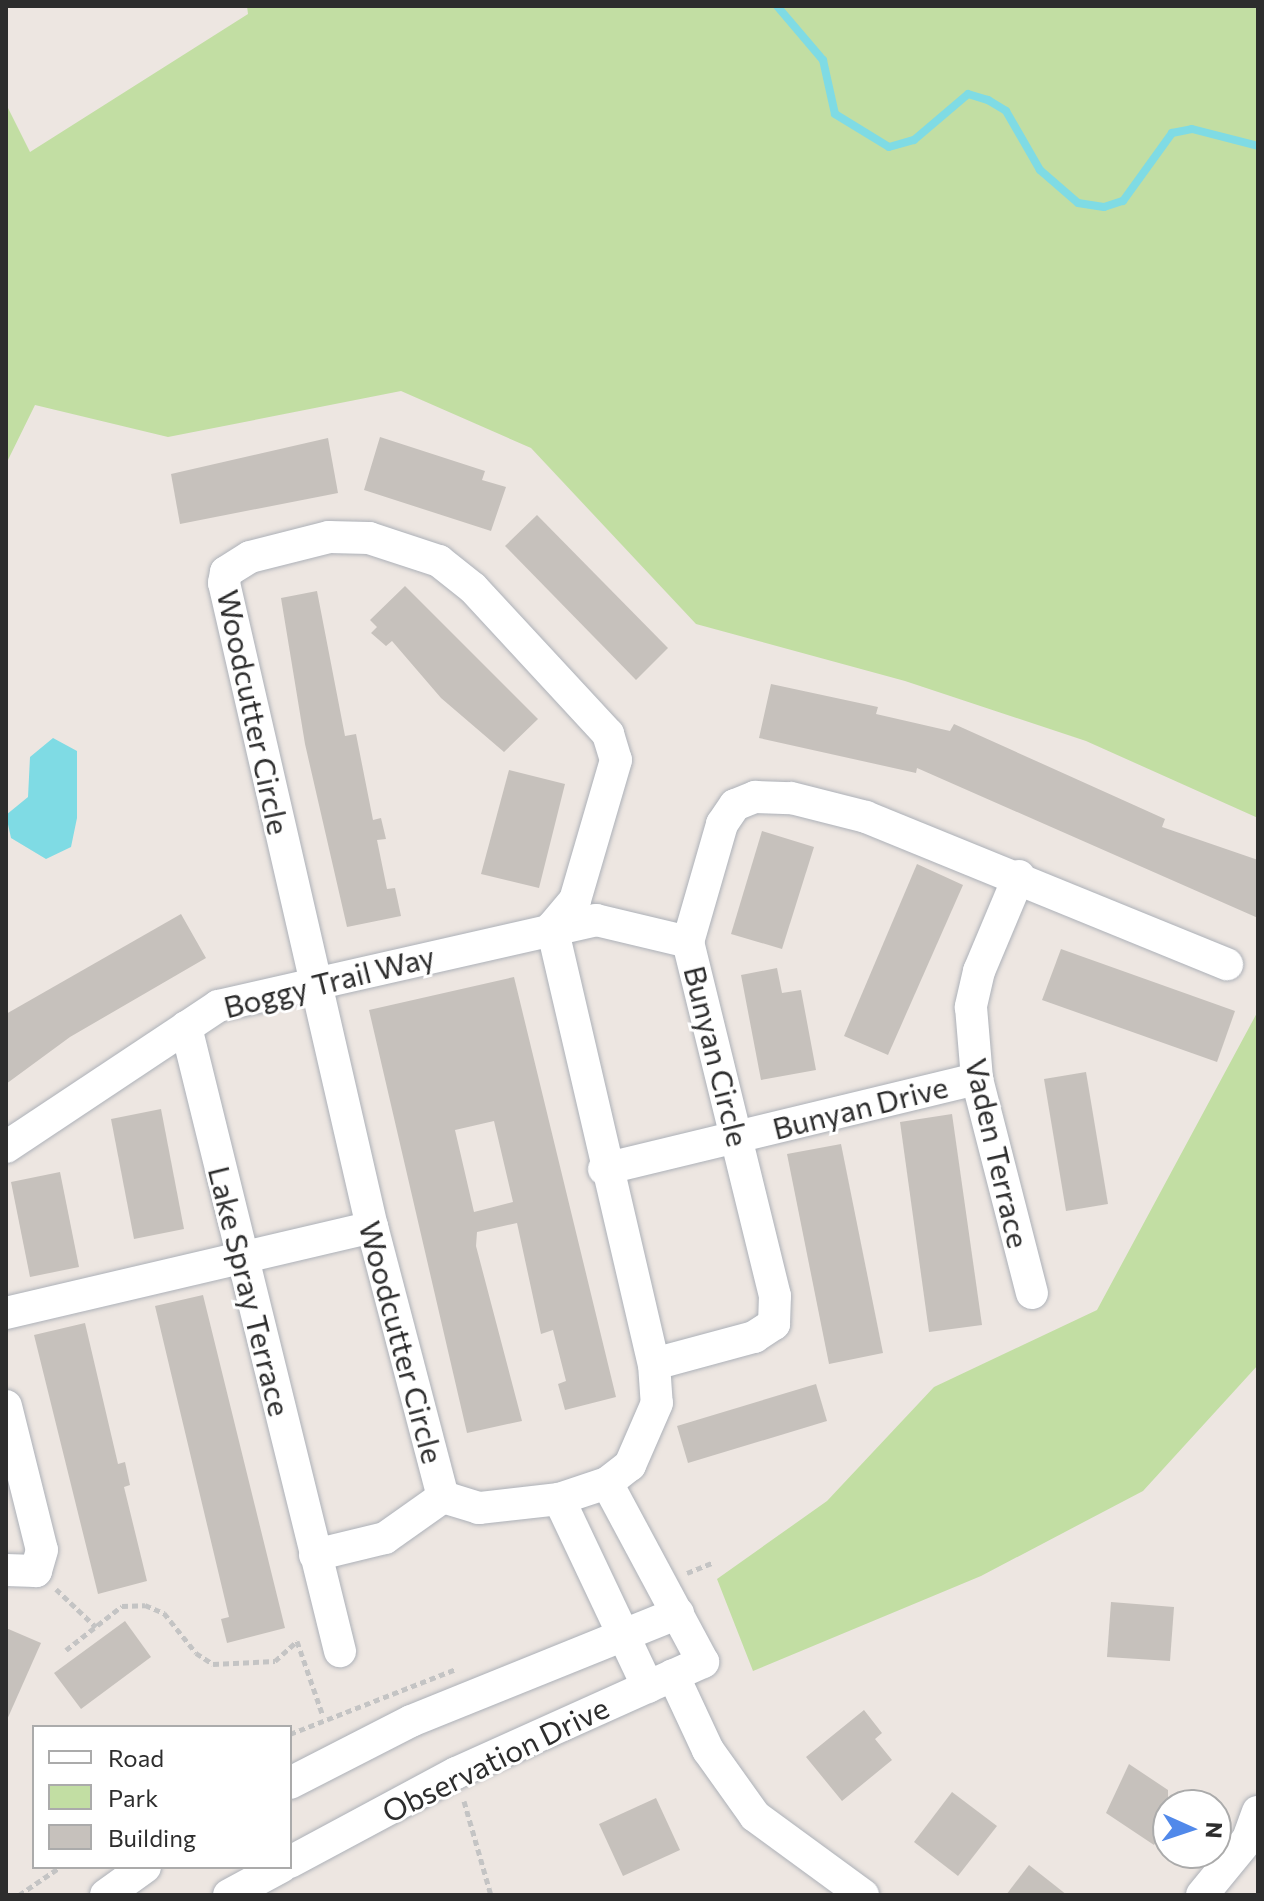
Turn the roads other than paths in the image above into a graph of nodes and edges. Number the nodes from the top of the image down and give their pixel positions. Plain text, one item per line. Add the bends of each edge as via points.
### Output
1 (1019, 876) junction
2 (552, 927) junction
3 (688, 942) junction
4 (1227, 964) dead end
5 (314, 982) junction
6 (186, 1027) junction
7 (977, 1079) junction
8 (737, 1137) junction
9 (6, 1147) edge
10 (604, 1169) junction
11 (372, 1227) junction
12 (242, 1256) junction
13 (1032, 1293) dead end
14 (6, 1313) edge
15 (654, 1364) junction
16 (6, 1406) edge
17 (607, 1483) junction
18 (443, 1497) junction
19 (559, 1499) junction
20 (315, 1555) junction
21 (21, 1570) edge
22 (678, 1613) junction
23 (626, 1636) junction
24 (340, 1651) dead end
25 (661, 1681) junction
26 (292, 1782) edge
27 (1258, 1812) edge
28 (292, 1861) edge
29 (142, 1869) edge
30 (277, 1869) edge
31 (1211, 1892) edge
32 (106, 1895) edge
33 (229, 1895) edge
34 (863, 1895) edge

1 - 3 street, Bunyan Circle via 866,817 791,798 755,797 735,805 722,824
1 - 4 street, Bunyan Circle
1 - 7 street, Vaden Terrace via 979,971 971,1007
2 - 3 street, Boggy Trail Way via 596,920
2 - 5 street, Boggy Trail Way
2 - 5 street, Woodcutter Circle via 575,900 612,784 616,760 608,734 473,588 439,561 369,538 329,537 250,557 226,572 224,583
2 - 10 street, Woodcutter Circle
3 - 8 street, Bunyan Circle
5 - 6 street, Boggy Trail Way via 218,1006
5 - 11 street, Woodcutter Circle
6 - 9 street, Boggy Trail Way
6 - 12 street, Lake Spray Terrace
7 - 8 street, Bunyan Drive
7 - 13 street, Vaden Terrace
8 - 10 street, Bunyan Drive
8 - 15 street, Bunyan Circle via 775,1296 774,1324 754,1337
10 - 15 street, Woodcutter Circle
11 - 12 street
11 - 18 street, Woodcutter Circle
12 - 14 street
12 - 20 street, Lake Spray Terrace
15 - 17 street, Woodcutter Circle via 657,1403 646,1438 630,1465
16 - 21 street via 42,1550
17 - 19 street, Woodcutter Circle
17 - 22 street
18 - 19 street, Woodcutter Circle via 479,1508
18 - 20 street via 385,1538
19 - 23 street
20 - 24 street, Lake Spray Terrace
22 - 23 street, Observation Drive
22 - 25 street, Observation Drive via 703,1662
23 - 25 street
23 - 26 street, Observation Drive via 411,1721
25 - 28 street, Observation Drive via 456,1773
25 - 34 street via 755,1816
27 - 31 street via 1248,1839
29 - 32 street
30 - 33 street

